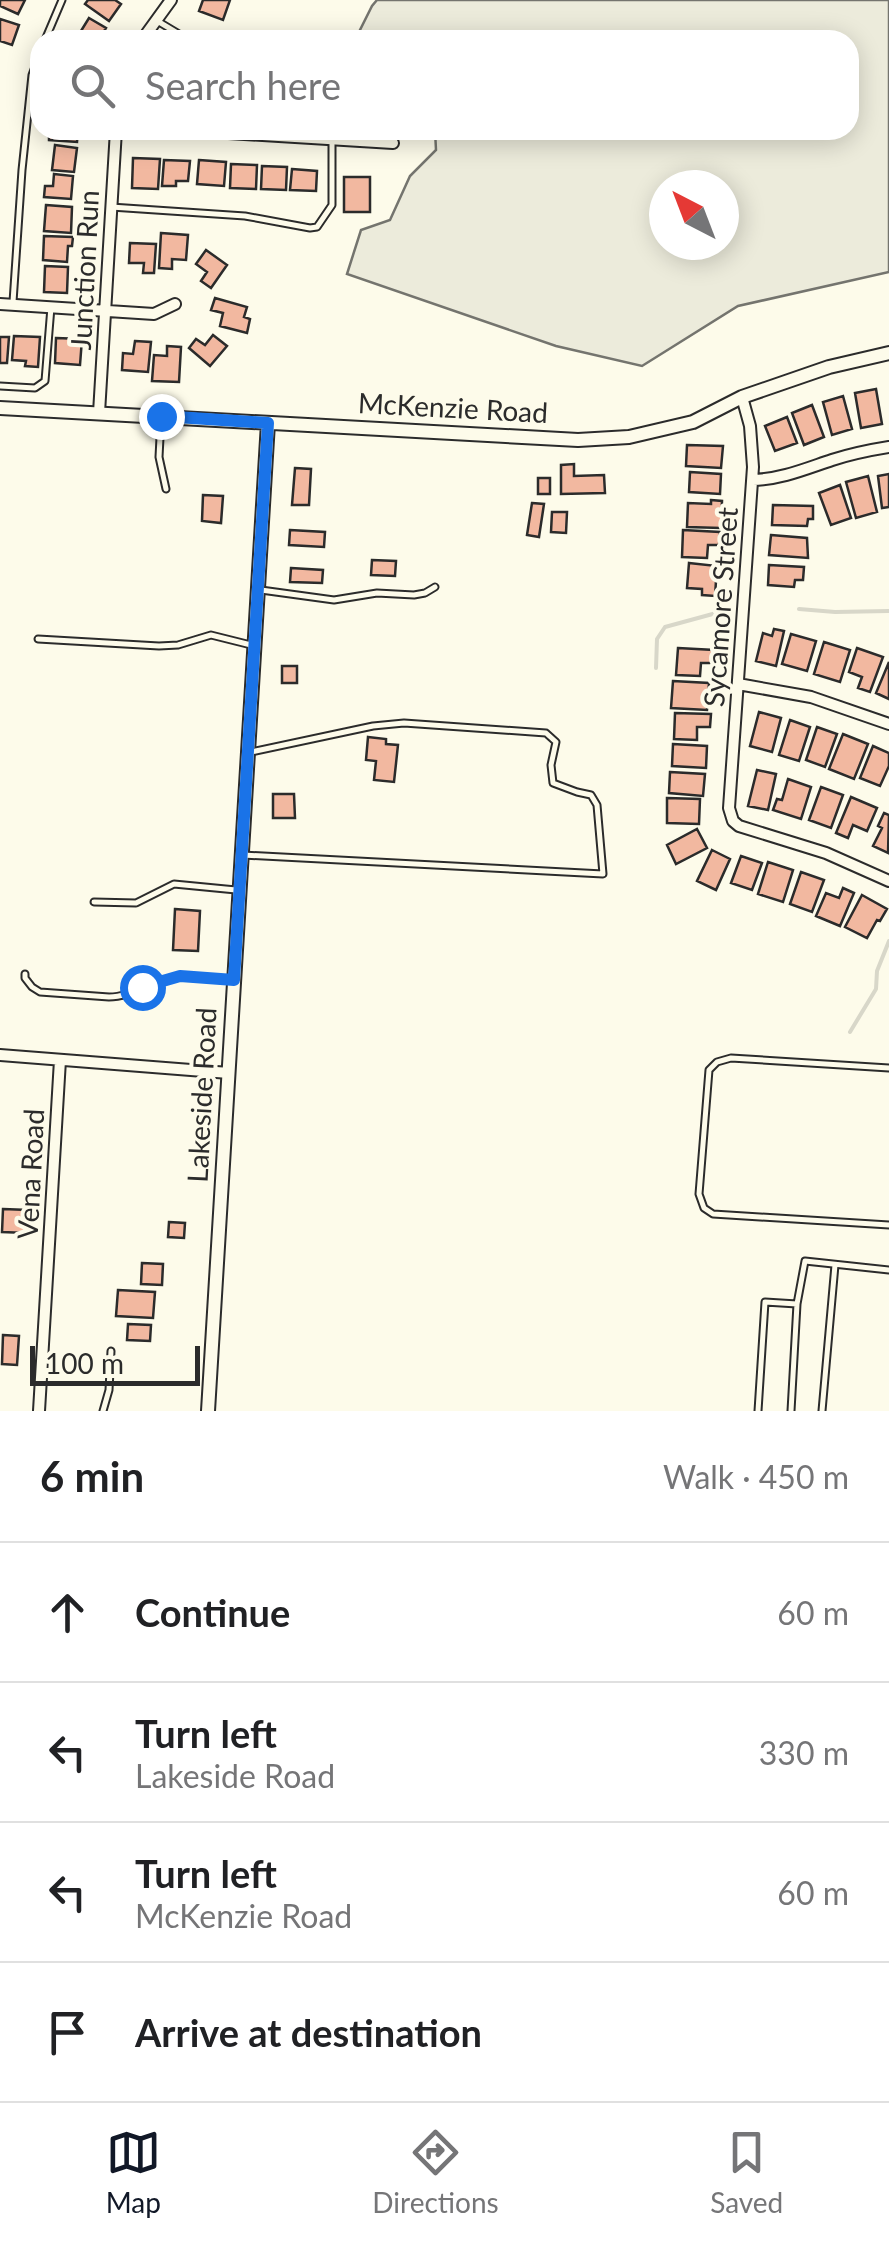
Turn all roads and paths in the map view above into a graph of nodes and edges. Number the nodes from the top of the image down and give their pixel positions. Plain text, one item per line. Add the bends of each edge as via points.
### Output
1 (62, 0) edge
2 (171, 0) edge
3 (156, 20) junction
4 (49, 30) edge
5 (149, 30) edge
6 (172, 30) edge
7 (30, 94) edge
8 (115, 140) edge
9 (332, 140) edge
10 (347, 140) edge
11 (393, 143) dead end
12 (112, 207) junction
13 (175, 304) dead end
14 (6, 305) edge
15 (51, 307) junction
16 (106, 311) junction
17 (889, 353) edge
18 (0, 386) edge
19 (742, 396) junction
20 (0, 408) edge
21 (100, 413) junction
22 (161, 416) junction
23 (268, 423) junction
24 (889, 446) edge
25 (752, 480) junction
26 (166, 489) dead end
27 (435, 587) dead end
28 (258, 589) junction
29 (38, 638) dead end
30 (254, 646) junction
31 (738, 684) junction
32 (889, 724) edge
33 (248, 752) junction
34 (242, 855) junction
35 (889, 881) edge
36 (240, 890) junction
37 (94, 902) dead end
38 (25, 974) dead end
39 (234, 980) junction
40 (0, 1055) edge
41 (60, 1060) junction
42 (889, 1068) edge
43 (228, 1073) junction
44 (889, 1225) edge
45 (835, 1264) junction
46 (889, 1270) edge
47 (797, 1304) junction
48 (111, 1352) dead end
49 (39, 1411) edge
50 (103, 1411) edge
51 (208, 1411) edge
52 (758, 1411) edge
53 (791, 1411) edge
54 (822, 1411) edge

1 - 4 lane
2 - 3 street
3 - 5 street
3 - 6 lane
7 - 14 lane
8 - 12 street, Junction Run
9 - 12 lane via 332,205 317,227
10 - 11 street
12 - 16 street, Junction Run
13 - 16 street via 154,314
14 - 15 street
15 - 16 street
15 - 18 lane via 44,381 35,388
16 - 21 street, Junction Run
17 - 19 street, McKenzie Road
19 - 23 street, McKenzie Road via 693,422 578,440
19 - 25 street, Sycamore Street
20 - 21 street, McKenzie Road
21 - 22 street, McKenzie Road
22 - 23 street, McKenzie Road
22 - 26 lane
23 - 28 street, Lakeside Road
24 - 25 street
25 - 31 street, Sycamore Street
27 - 28 lane via 414,595 334,600
28 - 30 street, Lakeside Road
29 - 30 lane via 160,646 211,635
30 - 33 street, Lakeside Road
31 - 32 street via 811,697
31 - 35 street, Sycamore Street via 733,821
33 - 34 street, Lakeside Road
33 - 34 lane via 388,724 546,733 556,742 553,782 591,795 597,805 603,874
34 - 36 street, Lakeside Road
36 - 37 lane via 174,884 136,903
36 - 39 street, Lakeside Road
38 - 39 lane via 40,992 108,997 180,976
39 - 43 street, Lakeside Road
40 - 41 street
41 - 43 street
41 - 49 street, Vena Road
42 - 44 lane via 717,1062 709,1070 698,1194 713,1214
43 - 51 street, Lakeside Road
45 - 46 lane
45 - 47 lane via 805,1262
45 - 54 lane
47 - 52 lane via 764,1302
47 - 53 lane
48 - 50 lane

